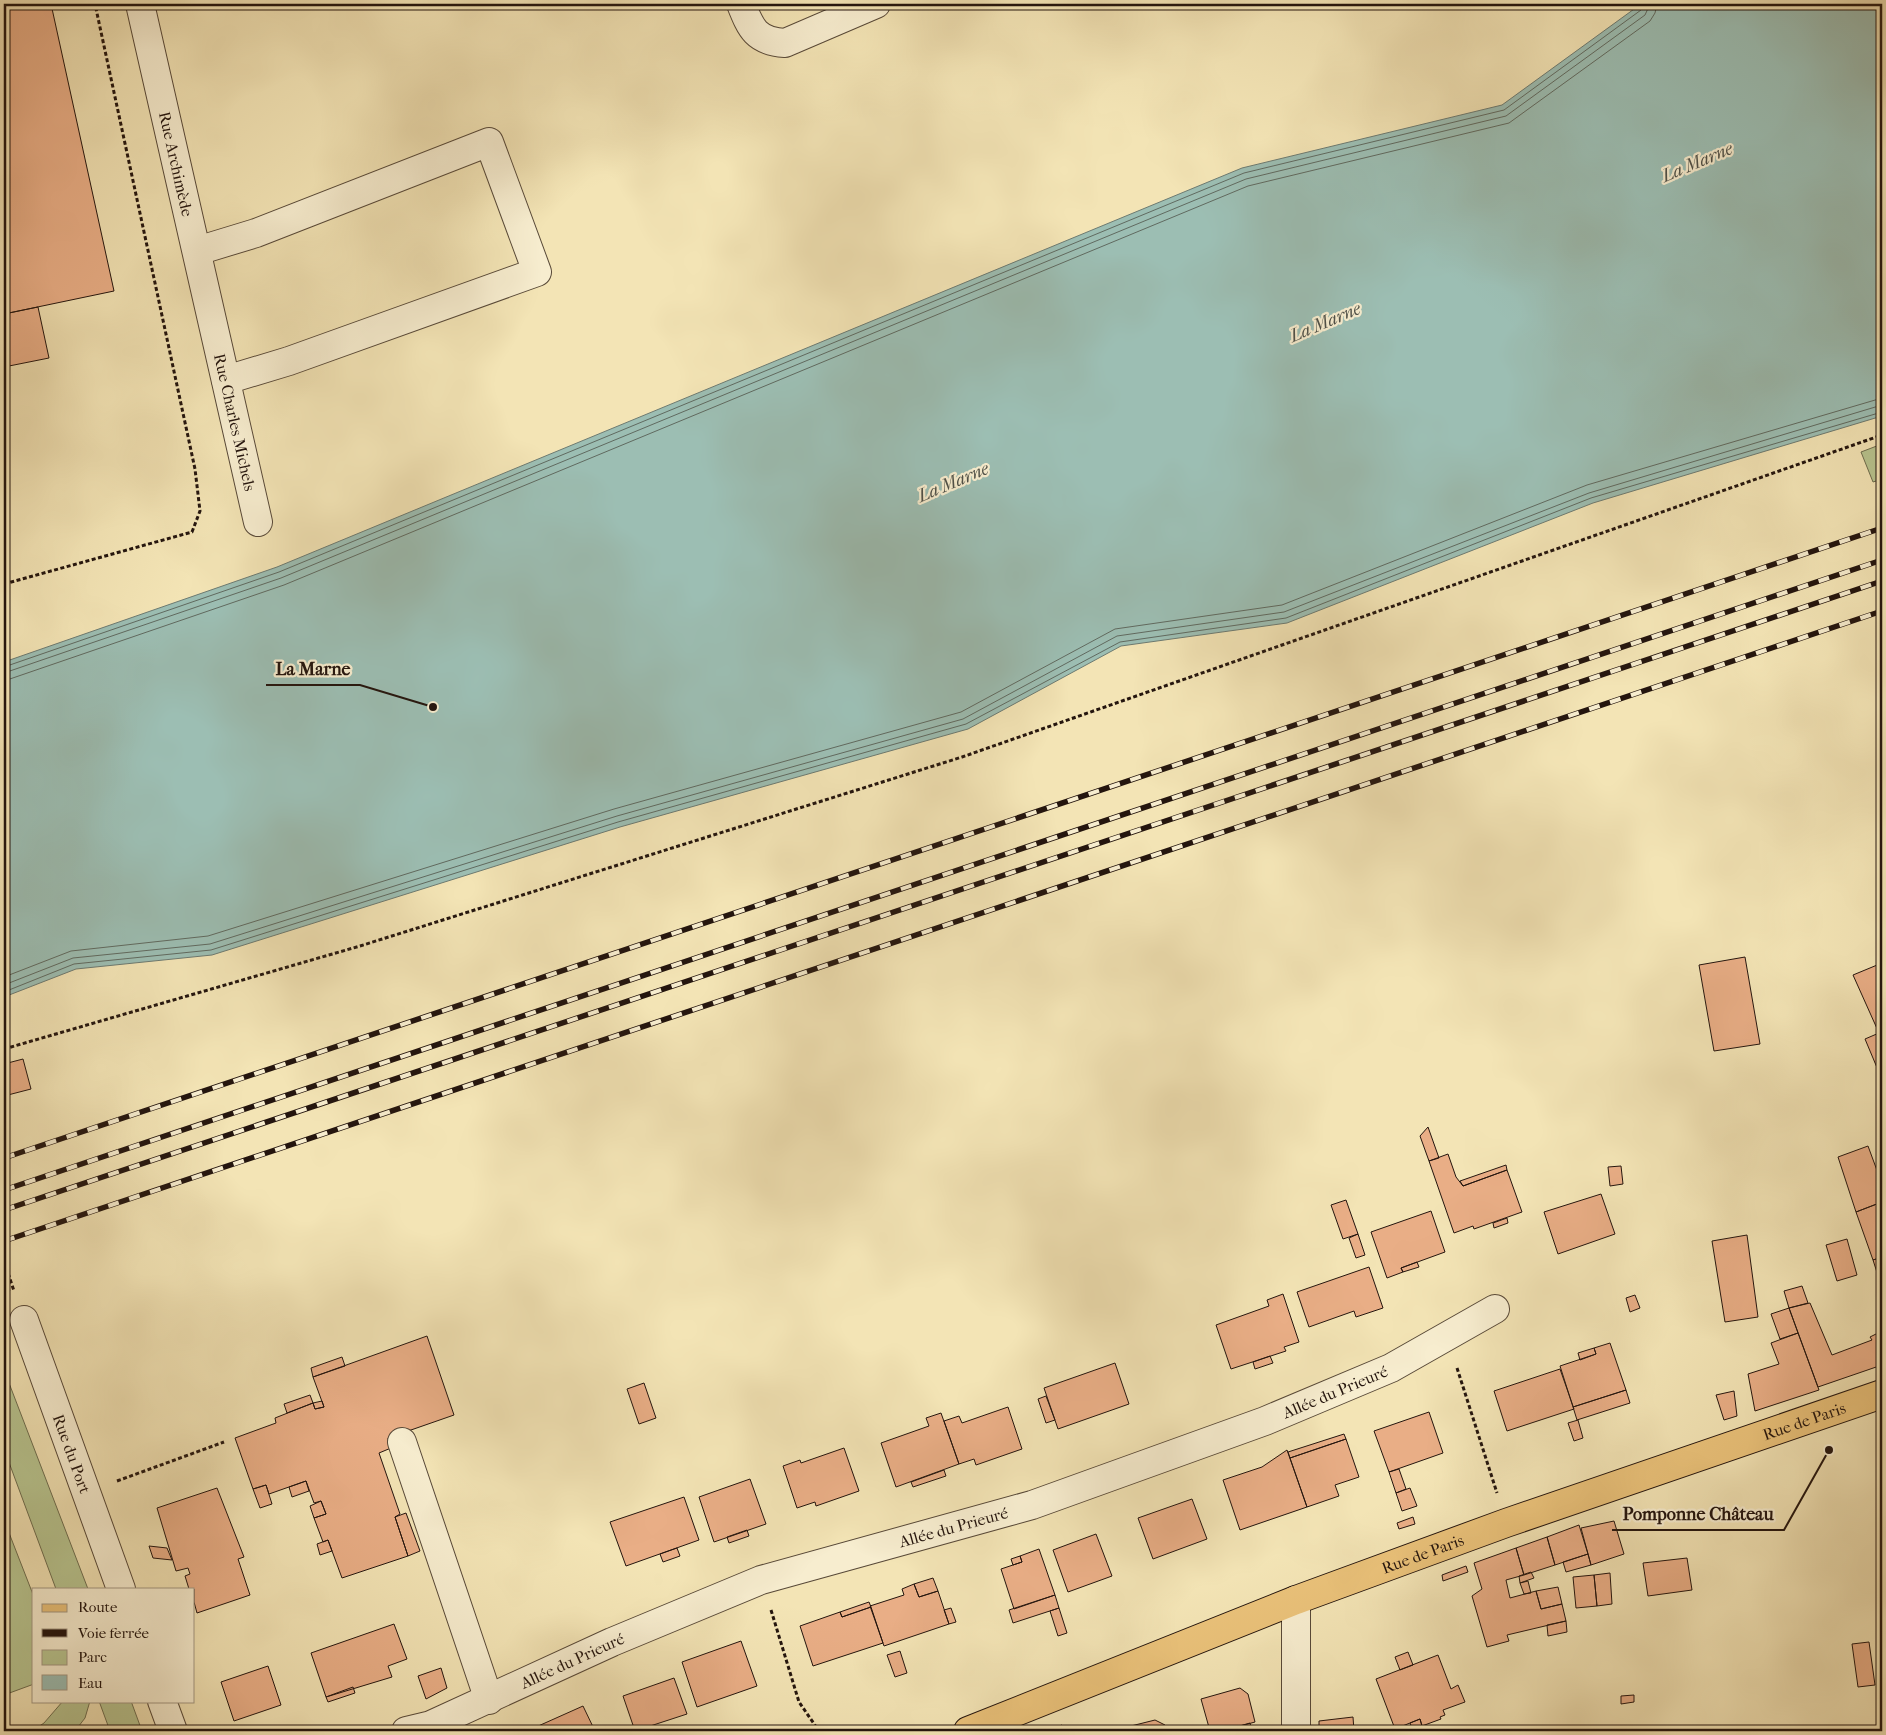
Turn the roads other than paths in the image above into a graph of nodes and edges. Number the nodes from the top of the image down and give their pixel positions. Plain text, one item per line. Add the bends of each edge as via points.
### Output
1 (140, 4) edge
2 (741, 4) edge
3 (876, 4) edge
4 (197, 251) junction
5 (214, 323) joint
6 (226, 380) junction
7 (258, 522) dead end
8 (1495, 1310) dead end
9 (24, 1320) dead end
10 (1882, 1394) edge
11 (402, 1442) dead end
12 (121, 1588) edge
13 (1296, 1600) junction
14 (490, 1700) junction
15 (162, 1702) edge
16 (173, 1731) edge
17 (406, 1731) edge
18 (968, 1731) edge
19 (1296, 1731) edge

1 - 4 street, Rue Archimède
2 - 3 street via 750,27 768,42 785,43
4 - 5 street, Rue Archimède
4 - 6 street via 256,233 489,142 537,272 289,361
5 - 6 street, Rue Charles Michels
6 - 7 street, Rue Charles Michels
8 - 14 street, Allée du Prieuré via 1391,1368 1266,1421 1032,1505 761,1580 612,1642
9 - 12 street, Rue du Port
10 - 13 main road, Rue de Paris via 1506,1522
11 - 14 street
13 - 18 main road, Rue de Paris
13 - 19 street
14 - 17 street, Allée du Prieuré via 431,1725
15 - 16 street

